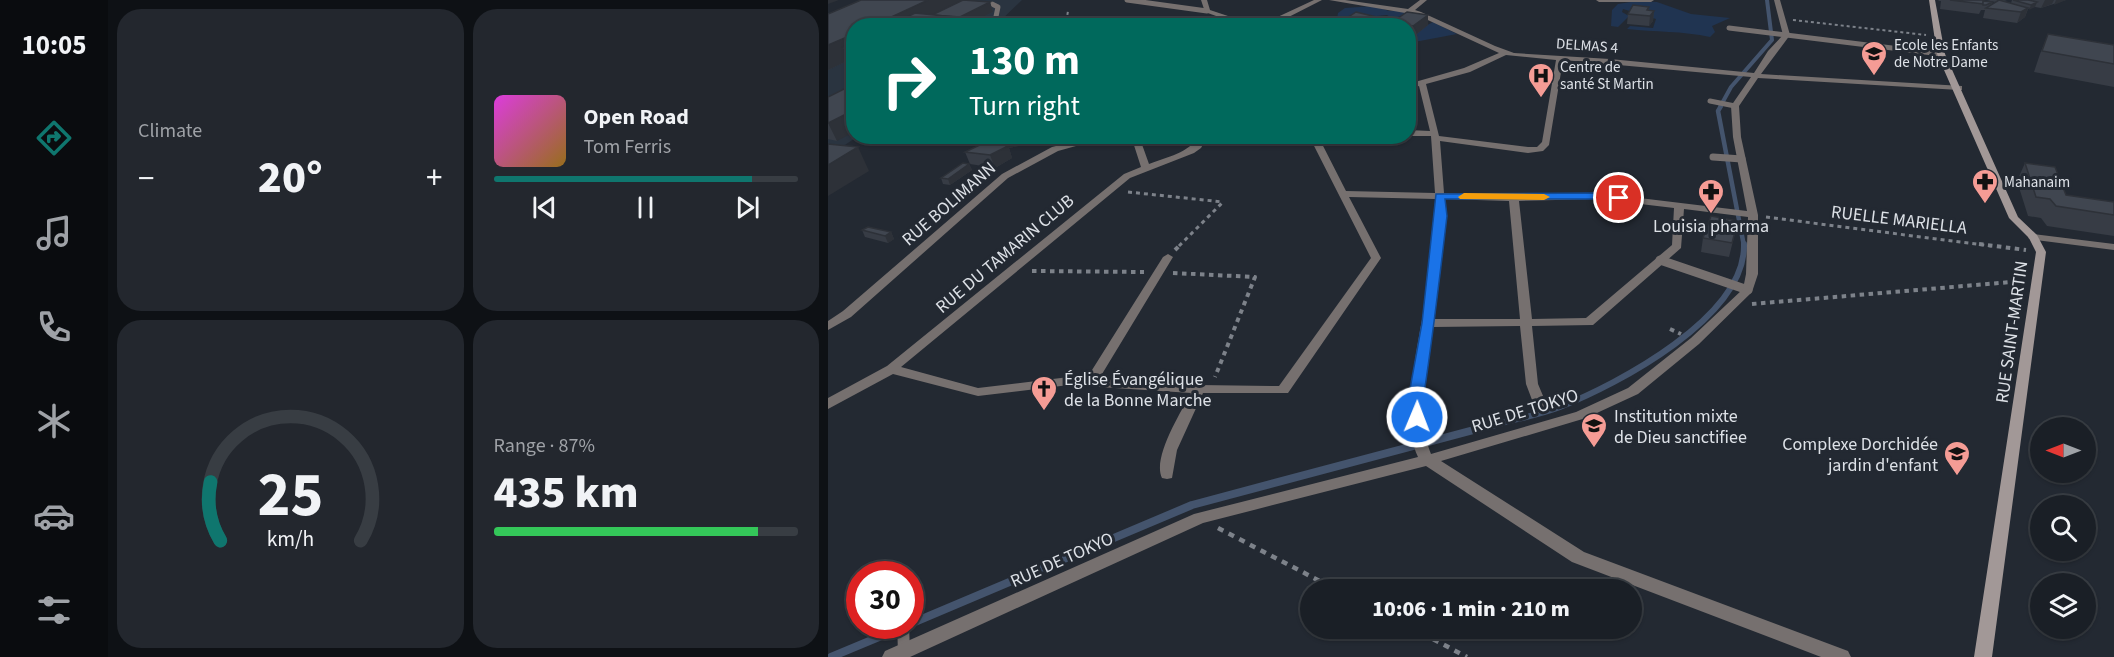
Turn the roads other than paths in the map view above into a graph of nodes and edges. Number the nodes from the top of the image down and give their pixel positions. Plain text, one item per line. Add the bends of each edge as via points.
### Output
1 (1127, 0) edge
2 (1204, 0) edge
3 (1319, 0) edge
4 (1332, 0) edge
5 (1424, 0) edge
6 (1599, 0) edge
7 (1650, 0) edge
8 (1777, 0) edge
9 (1932, 0) edge
10 (992, 4) edge
11 (1411, 10) junction
12 (1207, 11) junction
13 (996, 18) edge
14 (1227, 18) edge
15 (1280, 18) edge
16 (1729, 28) dead end
17 (1784, 35) junction
18 (1505, 53) junction
19 (1941, 54) junction
20 (1560, 57) junction
21 (1753, 75) junction
22 (1422, 84) junction
23 (1416, 85) edge
24 (1959, 88) junction
25 (1710, 101) dead end
26 (1732, 106) junction
27 (1416, 134) edge
28 (1435, 136) junction
29 (1075, 144) edge
30 (1138, 144) edge
31 (1197, 144) edge
32 (1317, 144) edge
33 (1713, 157) dead end
34 (1738, 159) junction
35 (1146, 168) junction
36 (1342, 194) junction
37 (1440, 196) junction
38 (1514, 198) junction
39 (1679, 205) junction
40 (1753, 215) junction
41 (2033, 237) junction
42 (2114, 247) edge
43 (1168, 257) road end
44 (1660, 260) junction
45 (1748, 290) junction
46 (1428, 323) junction
47 (1528, 323) junction
48 (828, 326) edge
49 (891, 369) junction
50 (1091, 381) junction
51 (1204, 389) junction
52 (828, 404) edge
53 (1542, 410) dead end
54 (1425, 457) junction
55 (1167, 474) dead end
56 (924, 630) edge
57 (903, 639) edge
58 (891, 657) edge
59 (1842, 657) edge
60 (1983, 657) edge

1 - 12 lane
2 - 12 street
3 - 15 street
4 - 11 street, DELMAS 4
5 - 11 street
6 - 7 street
8 - 17 street via 1784,19
9 - 19 street, RUE SAINT-MARTIN
10 - 13 lane via 998,7
11 - 18 street, DELMAS 4
12 - 14 street
16 - 17 lane
17 - 19 lane
17 - 21 street
18 - 20 street, DELMAS 4
18 - 22 street
19 - 24 street, RUE SAINT-MARTIN
20 - 21 street, DELMAS 4
20 - 28 street via 1546,143 1540,149
21 - 24 street, DELMAS 4
21 - 26 street
22 - 23 street
22 - 28 street
24 - 41 street, RUE SAINT-MARTIN via 2014,218
25 - 26 lane
26 - 34 street
27 - 28 street
28 - 37 street
29 - 48 street, RUE BOLIMANN via 1055,149 1005,176 847,314
30 - 35 street
31 - 35 street, RUE DU TAMARIN CLUB via 1191,151
32 - 36 street
33 - 34 lane
34 - 40 street
35 - 49 street, RUE DU TAMARIN CLUB via 1106,191
36 - 37 street
36 - 51 street via 1376,258 1283,390
37 - 38 street
37 - 46 street
38 - 39 street via 1598,196
38 - 47 street
39 - 40 street
39 - 44 street via 1677,246
40 - 45 street
41 - 42 street
41 - 60 street, RUE SAINT-MARTIN via 2041,252 2038,279
43 - 50 street
44 - 45 lane
44 - 47 street via 1589,322
45 - 54 street, RUE DE TOKYO via 1695,341 1633,391 1581,416
46 - 47 street
46 - 54 street via 1416,400 1418,435
47 - 53 street via 1532,384
49 - 50 street via 978,392
49 - 52 street, RUE DU TAMARIN CLUB
50 - 51 street
51 - 55 street via 1170,450
54 - 56 street, RUE DE TOKYO via 1198,518
54 - 59 street via 1578,557
57 - 58 street, RUE DE TOKYO

